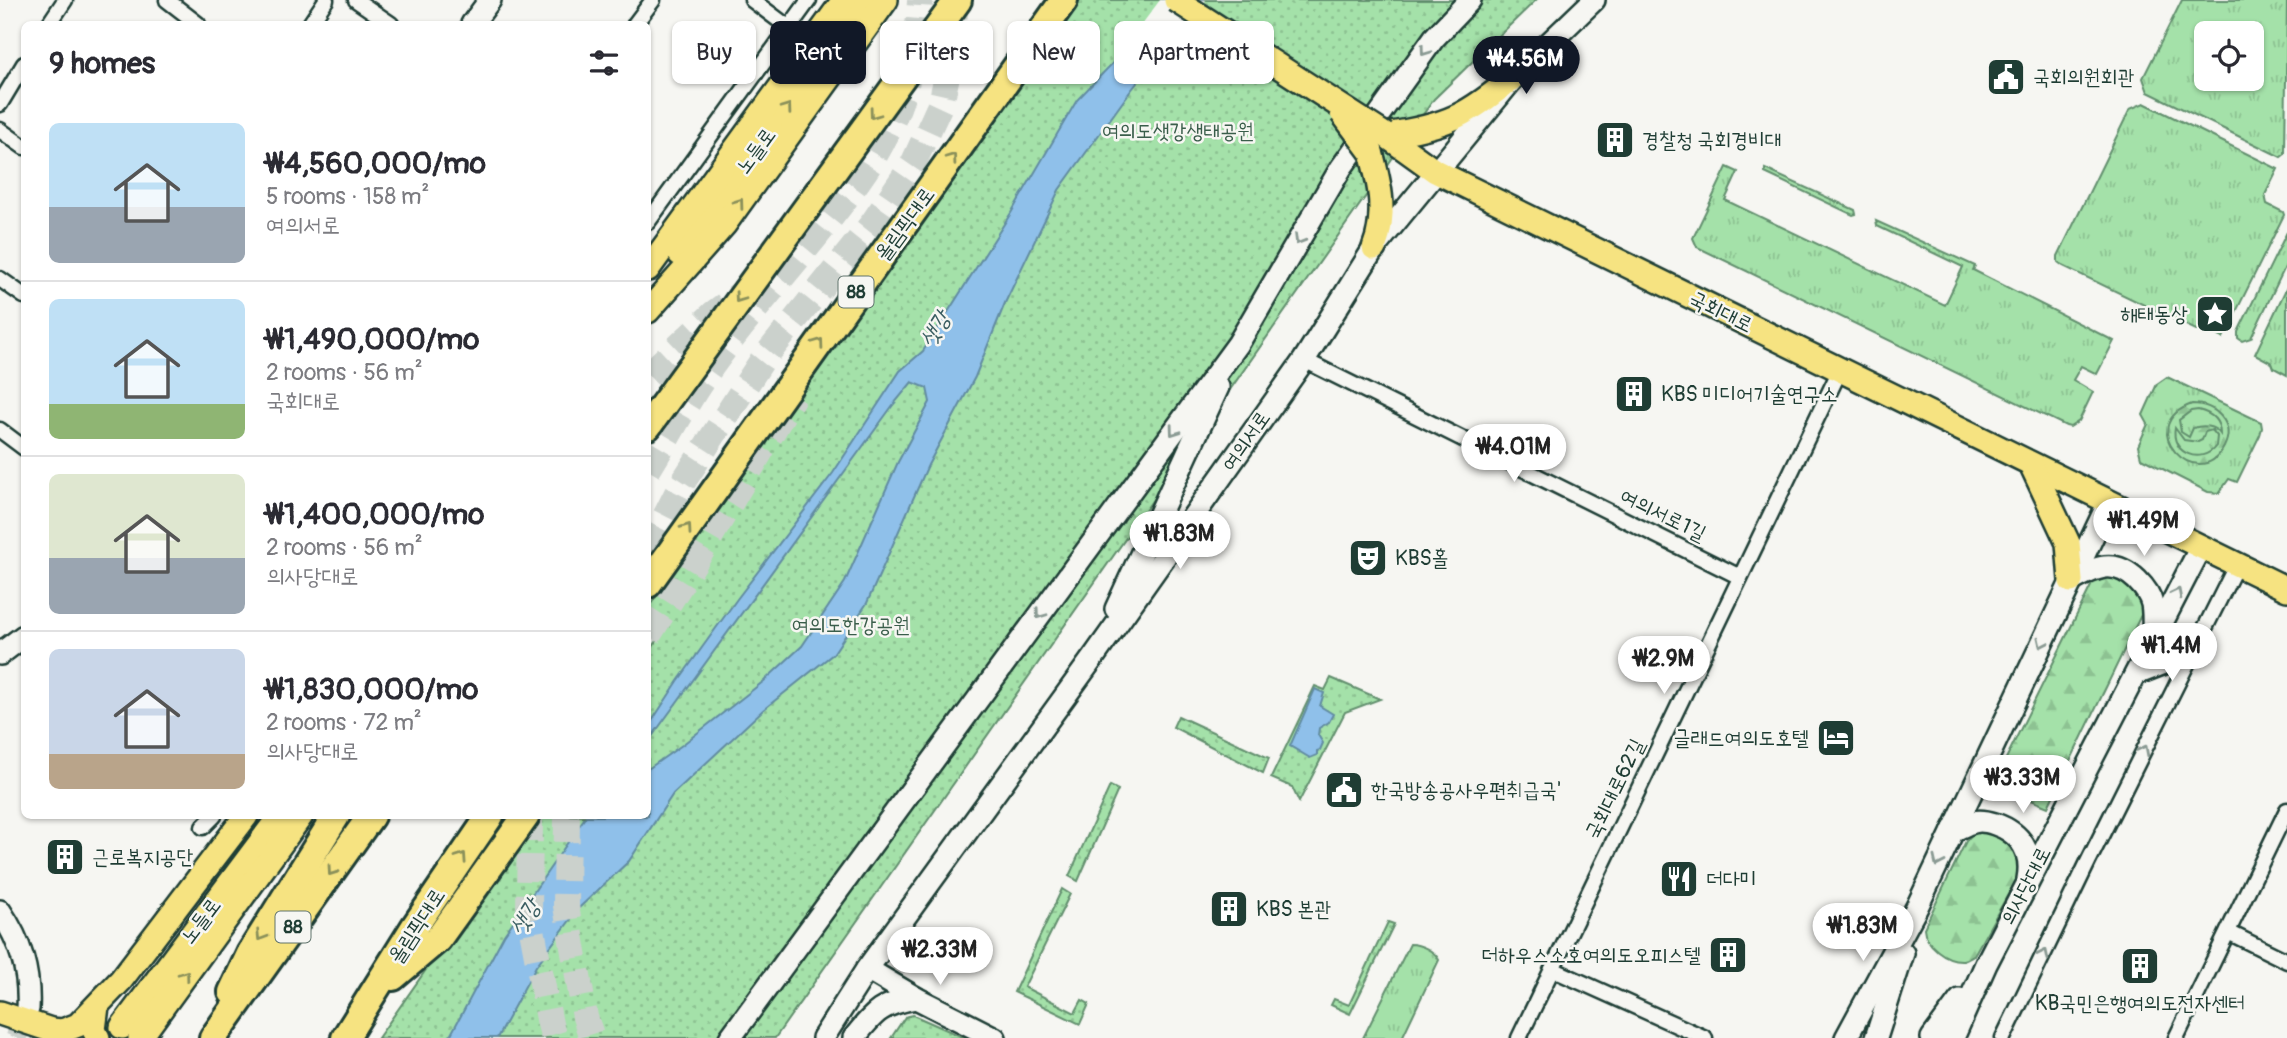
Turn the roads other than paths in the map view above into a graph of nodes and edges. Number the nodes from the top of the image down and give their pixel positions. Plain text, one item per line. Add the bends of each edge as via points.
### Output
1 (65, 0) edge
2 (167, 0) edge
3 (326, 0) edge
4 (356, 0) edge
5 (490, 0) edge
6 (653, 0) edge
7 (752, 0) edge
8 (809, 0) edge
9 (825, 0) edge
10 (844, 0) edge
11 (866, 0) edge
12 (886, 0) edge
13 (958, 0) edge
14 (1063, 0) edge
15 (1176, 0) edge
16 (1470, 0) edge
17 (1594, 0) edge
18 (51, 21) edge
19 (194, 21) edge
20 (312, 21) edge
21 (387, 21) edge
22 (474, 21) edge
23 (637, 21) edge
24 (780, 21) edge
25 (793, 21) edge
26 (770, 51) edge
27 (21, 69) edge
28 (1516, 75) junction
29 (0, 104) edge
30 (0, 130) edge
31 (1378, 143) junction
32 (21, 145) edge
33 (1435, 171) junction
34 (651, 213) edge
35 (1374, 248) junction
36 (651, 262) edge
37 (651, 264) edge
38 (0, 279) edge
39 (21, 294) edge
40 (651, 299) edge
41 (651, 308) edge
42 (1238, 344) junction
43 (1304, 360) junction
44 (1840, 370) junction
45 (651, 422) edge
46 (0, 430) edge
47 (21, 440) edge
48 (2031, 464) junction
49 (2109, 502) junction
50 (2201, 547) junction
51 (2237, 564) junction
52 (1740, 577) junction
53 (651, 580) edge
54 (2071, 581) junction
55 (2287, 589) edge
56 (21, 638) edge
57 (2153, 640) junction
58 (2193, 652) junction
59 (0, 654) edge
60 (1095, 654) junction
61 (2136, 674) junction
62 (2287, 810) edge
63 (212, 819) edge
64 (244, 819) edge
65 (259, 819) edge
66 (278, 819) edge
67 (297, 819) edge
68 (334, 819) edge
69 (368, 819) edge
70 (488, 819) edge
71 (524, 819) edge
72 (203, 827) dead end
73 (1953, 831) junction
74 (2027, 885) junction
75 (1917, 907) junction
76 (0, 911) edge
77 (2228, 932) junction
78 (2287, 961) edge
79 (1986, 964) junction
80 (867, 969) junction
81 (1552, 969) junction
82 (373, 995) junction
83 (916, 998) junction
84 (28, 1009) tunnel mouth
85 (0, 1016) edge
86 (122, 1028) edge
87 (31, 1038) edge
88 (211, 1038) edge
89 (345, 1038) edge
90 (730, 1038) edge
91 (823, 1038) edge
92 (856, 1038) edge
93 (995, 1038) edge
94 (1519, 1038) edge
95 (1705, 1038) edge
96 (1846, 1038) edge
97 (1876, 1038) edge
98 (1932, 1038) edge
99 (1953, 1038) edge
100 (2003, 1038) edge
101 (2176, 1038) edge

1 - 18 street
2 - 19 street
3 - 20 street
4 - 21 street
5 - 22 main road
6 - 23 street
7 - 24 street
8 - 25 street
9 - 36 main road via 685,191
10 - 37 main road, 노들로
40 -> 11 main road, 노들로
41 -> 12 main road via 724,225
13 -> 45 highway
53 -> 14 highway, 올림픽대로 / 88
15 - 31 main road, 국회대로, bridge via 1331,99
16 -> 42 main road via 1434,38 1341,168
17 - 28 main road, 여의서로
26 - 34 street
27 - 29 street
28 - 31 main road via 1465,115
28 - 33 main road, 여의서로
30 - 32 street
31 - 33 main road, 국회대로
31 - 35 main road via 1382,209
33 - 35 main road, 여의서로
33 - 44 main road, 국회대로
35 - 43 main road, 여의서로
38 - 39 street
42 - 60 main road
42 -> 90 main road
43 - 52 street, 여의서로1길
43 - 60 main road, 여의서로
44 - 48 main road, 국회대로
44 - 52 street, 국회대로62길
46 - 47 street
48 - 49 main road, 국회대로
48 - 54 main road via 2068,543
49 - 50 main road, 국회대로
49 - 54 main road
50 - 51 main road, 국회대로
57 -> 50 main road, 의사당대로
51 - 55 main road, 국회대로
51 - 58 street
52 - 81 street, 국회대로62길
54 - 57 main road via 2100,567 2128,572 2144,586 2152,602
54 -> 73 main road
56 - 59 main road
57 - 61 main road, 의사당대로
58 - 61 main road
100 -> 58 street
60 - 80 main road, 여의서로
61 - 74 main road, 의사당대로
62 - 77 street
63 - 72 street
64 - 86 main road via 121,980
65 - 86 main road, 노들로
66 - 86 main road, 노들로
86 -> 67 main road
68 -> 88 highway via 250,954
69 -> 88 highway, 88
82 -> 70 highway, 올림픽대로
71 - 82 highway via 438,939
73 - 74 main road via 1975,821 1988,822 2019,837 2031,866
73 -> 75 main road
74 - 79 main road, 의사당대로
75 - 96 main road
75 - 97 main road
76 - 84 main road via 24,956
77 - 78 street
77 - 101 street
79 - 98 main road, 의사당대로
79 - 99 main road, 의사당대로
80 - 83 main road
80 - 91 main road, 여의서로
81 - 94 street, 국회대로62길
81 - 95 street
82 - 89 highway, 올림픽대로
83 - 92 main road via 892,1002 872,1015
83 - 93 main road
85 - 86 main road via 51,1030
85 - 87 main road

